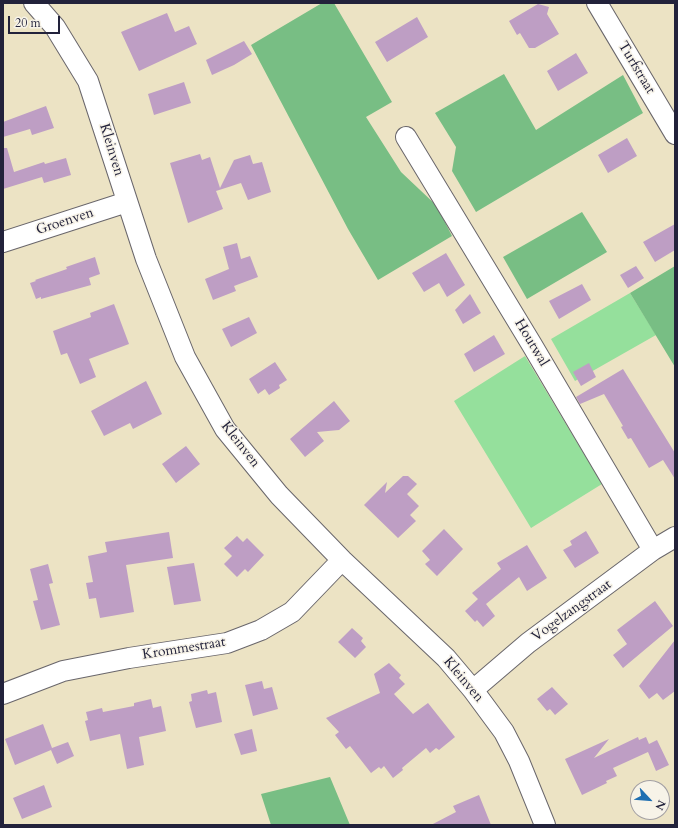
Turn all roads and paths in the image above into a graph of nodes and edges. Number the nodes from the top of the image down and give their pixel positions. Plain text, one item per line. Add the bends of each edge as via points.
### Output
1 (34, 3) edge
2 (597, 3) edge
3 (675, 134) edge
4 (406, 137) dead end
5 (127, 202) junction
6 (3, 242) edge
7 (675, 537) edge
8 (653, 550) junction
9 (342, 560) junction
10 (473, 690) junction
11 (3, 694) edge
12 (545, 825) edge

1 - 5 street, Kleinven via 55,27 88,80
2 - 3 street, Turfstraat
4 - 8 street, Houtwal
5 - 6 street, Groenven
5 - 9 street, Kleinven via 146,259 185,357 225,429 279,496
7 - 8 street, Vogelzangstraat
8 - 10 street, Vogelzangstraat via 528,643
9 - 10 street, Kleinven via 446,658
9 - 11 street, Krommestraat via 292,612 254,633 227,643 63,671
10 - 12 street, Kleinven via 504,732 519,761

